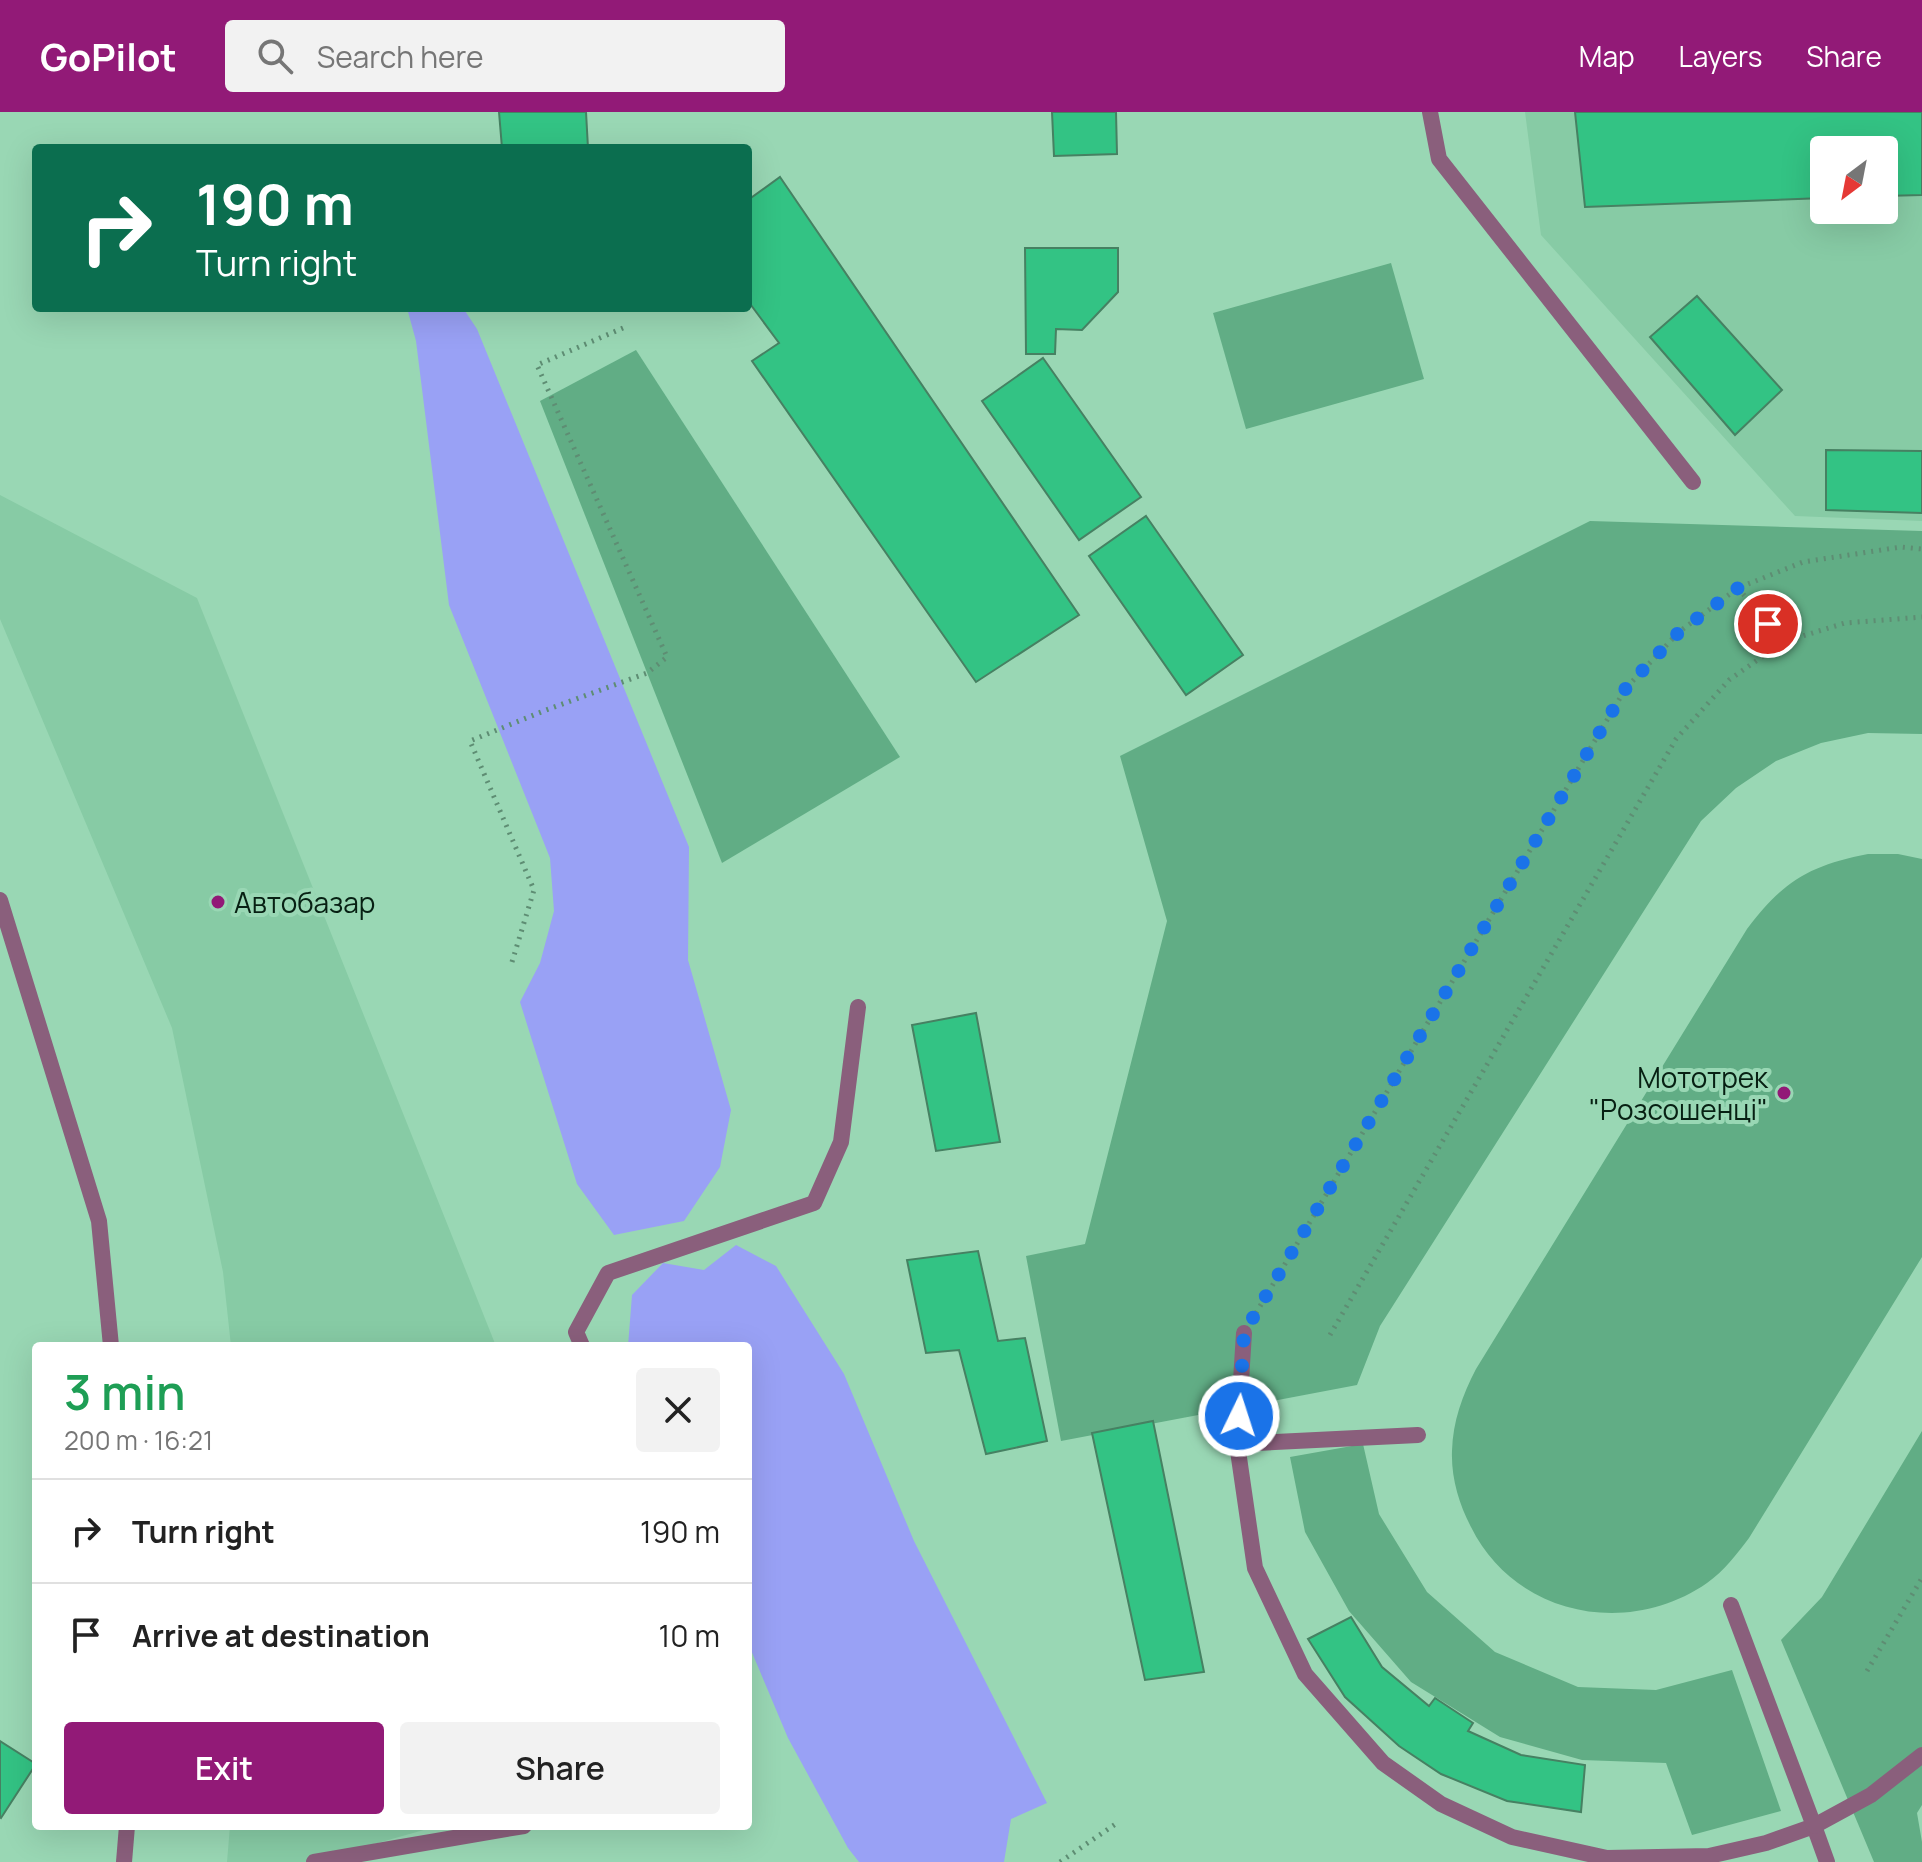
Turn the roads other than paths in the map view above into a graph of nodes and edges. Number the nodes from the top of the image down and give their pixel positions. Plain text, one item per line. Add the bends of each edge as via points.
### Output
1 (1430, 112) edge
2 (1693, 482) dead end
3 (0, 900) edge
4 (858, 1007) dead end
5 (1244, 1333) road end
6 (111, 1342) edge
7 (580, 1342) edge
8 (1418, 1435) dead end
9 (1237, 1444) junction
10 (1731, 1605) dead end
11 (1922, 1755) edge
12 (1814, 1826) junction
13 (127, 1830) edge
14 (501, 1830) edge
15 (124, 1862) edge
16 (314, 1862) edge
17 (1827, 1862) edge

1 - 2 street via 1439,159
3 - 6 street via 99,1221
4 - 7 street via 841,1142 814,1203 608,1273 576,1332
5 - 9 street
8 - 9 street
9 - 12 street via 1255,1568 1305,1674 1383,1763 1441,1804 1512,1837 1607,1858 1709,1856
10 - 12 street
11 - 12 street via 1871,1795
12 - 17 street
13 - 15 street
14 - 16 street

